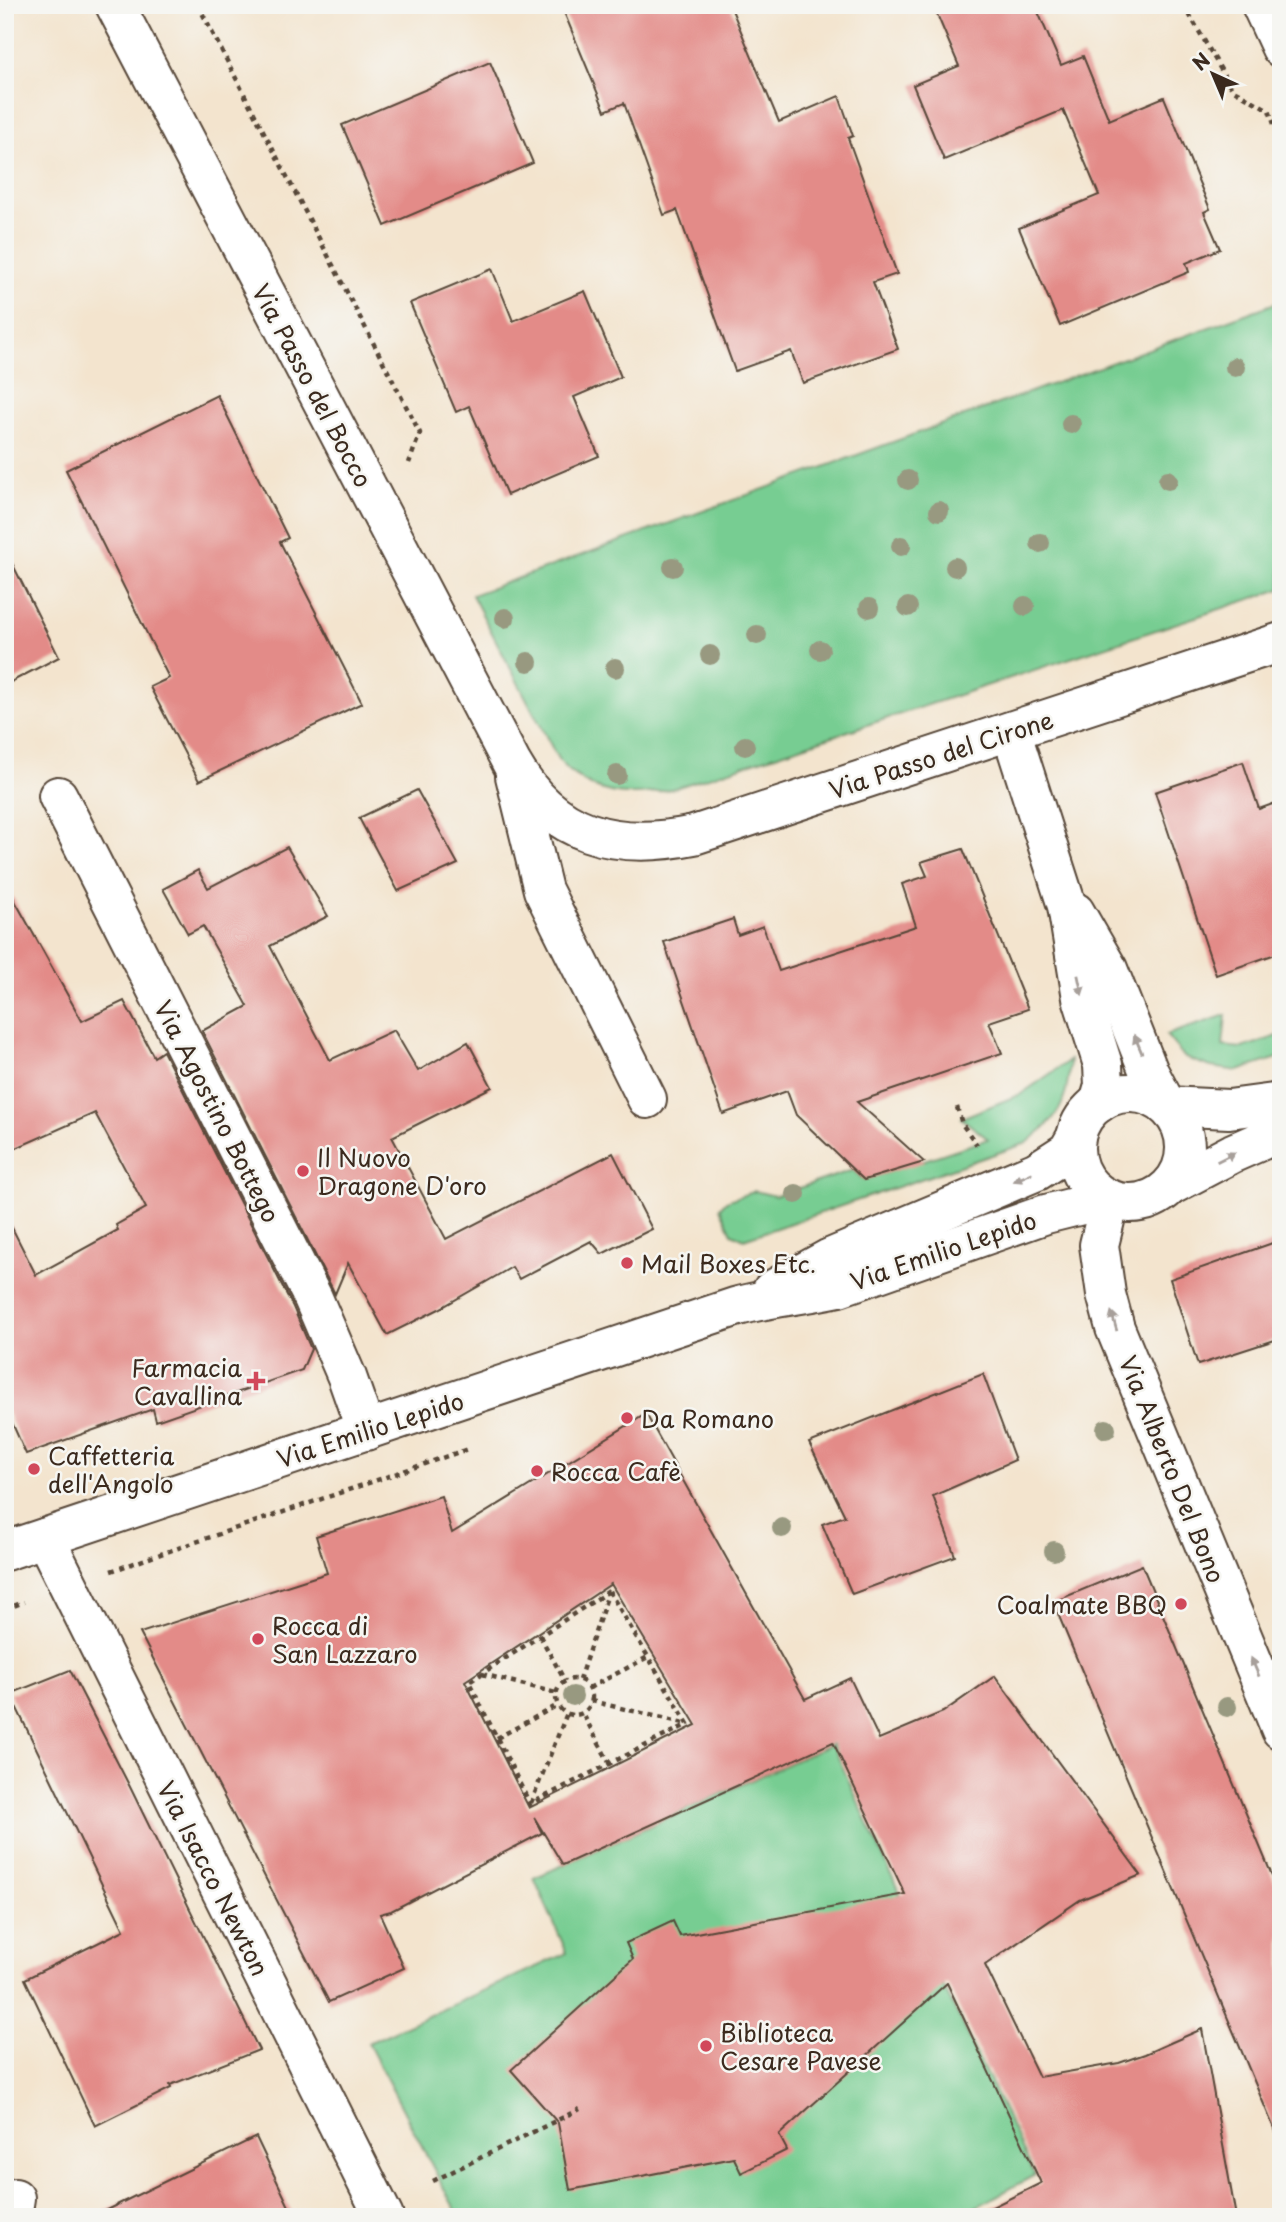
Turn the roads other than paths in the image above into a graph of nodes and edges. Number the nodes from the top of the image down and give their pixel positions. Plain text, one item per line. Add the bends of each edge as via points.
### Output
1 (115, 5) edge
2 (1261, 5) edge
3 (1281, 48) edge
4 (1281, 642) edge
5 (1011, 731) junction
6 (512, 764) junction
7 (58, 796) dead end
8 (598, 836) joint
9 (1057, 870) junction
10 (647, 1099) dead end
11 (1281, 1102) edge
12 (1099, 1103) junction
13 (1167, 1106) junction
14 (1281, 1132) edge
15 (1076, 1137) junction
16 (1172, 1185) junction
17 (1110, 1200) junction
18 (735, 1307) junction
19 (366, 1431) junction
20 (45, 1538) junction
21 (5, 1551) edge
22 (1281, 1730) edge
23 (384, 2217) edge

1 - 6 street, Via Passo del Bocco
2 - 3 street
4 - 5 street, Via Passo del Cirone
5 - 8 street, Via Passo del Cirone via 694,835 639,841
5 - 9 street
6 - 8 street, Via Passo del Bocco via 546,809
6 - 10 street, Via Passo del Bocco via 543,890
7 - 19 street, Via Agostino Bottego via 313,1298
9 -> 12 street via 1082,998 1102,1065 1104,1086
13 -> 9 street via 1108,969
11 - 13 street via 1230,1109
12 - 13 street via 1119,1093 1135,1093
12 - 15 street, Via Emilio Lepido via 1081,1121
13 - 16 street via 1185,1136 1186,1154
16 -> 14 street, Via Emilio Lepido
15 - 17 street via 1082,1175
15 -> 18 street, Via Emilio Lepido via 1068,1151 1037,1171 837,1255
16 - 17 street, Via Emilio Lepido via 1144,1203
17 - 18 street, Via Emilio Lepido via 1046,1214 839,1287
22 -> 17 street, Via Alberto Del Bono via 1115,1328 1099,1245
18 - 19 street, Via Emilio Lepido
19 - 20 street, Via Emilio Lepido
20 - 21 street, Via Emilio Lepido
20 - 23 street, Via Isacco Newton

